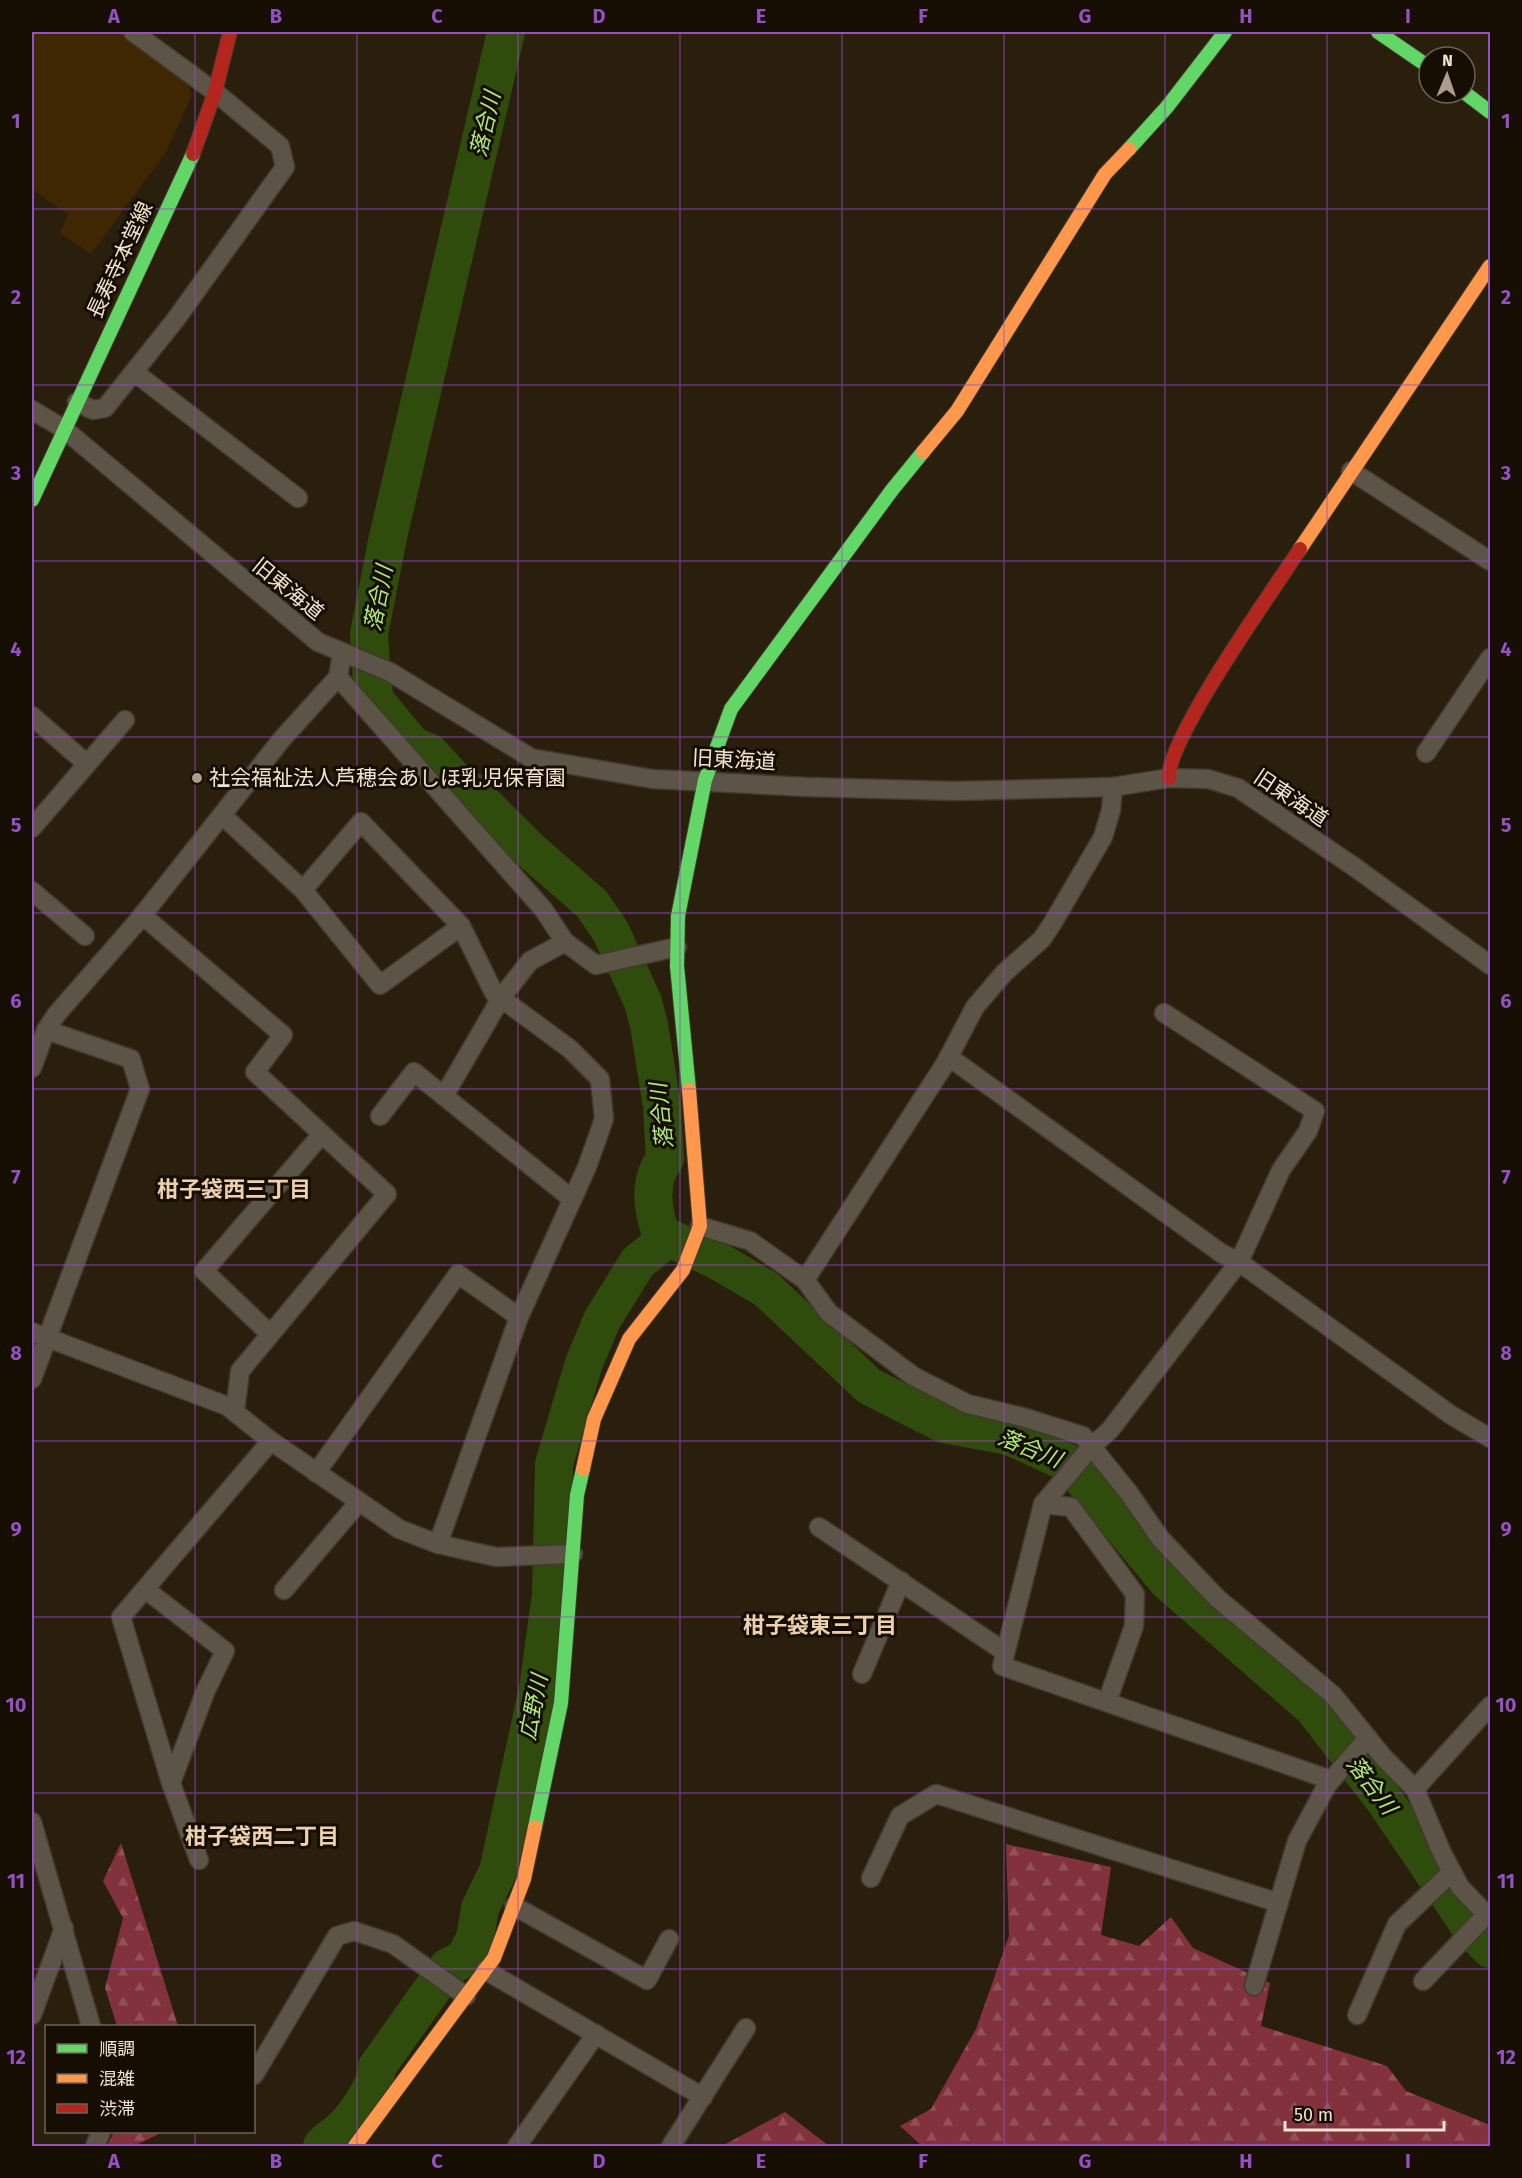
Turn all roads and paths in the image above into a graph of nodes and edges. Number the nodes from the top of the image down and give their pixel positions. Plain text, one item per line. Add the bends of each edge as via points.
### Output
1 (133, 32) edge
2 (230, 32) edge
3 (1225, 32) edge
4 (1378, 32) edge
5 (1417, 59) edge
6 (215, 92) junction
7 (1477, 102) edge
8 (1491, 112) edge
9 (1491, 266) edge
10 (134, 372) junction
11 (77, 402) junction
12 (32, 410) edge
13 (64, 429) junction
14 (1351, 471) junction
15 (298, 498) dead end
16 (32, 500) edge
17 (1491, 561) edge
18 (348, 657) junction
19 (1491, 658) edge
20 (338, 677) junction
21 (32, 716) edge
22 (125, 720) dead end
23 (1426, 753) dead end
24 (87, 764) junction
25 (1169, 778) junction
26 (705, 780) junction
27 (1113, 787) junction
28 (222, 815) junction
29 (32, 828) edge
30 (32, 891) edge
31 (303, 891) junction
32 (142, 915) junction
33 (462, 926) junction
34 (85, 936) dead end
35 (565, 942) junction
36 (677, 947) junction
37 (1491, 965) edge
38 (501, 998) junction
39 (1164, 1013) dead end
40 (46, 1030) junction
41 (949, 1057) junction
42 (32, 1068) edge
43 (444, 1096) junction
44 (380, 1116) dead end
45 (322, 1134) junction
46 (572, 1199) junction
47 (700, 1226) junction
48 (1239, 1262) junction
49 (805, 1280) junction
50 (519, 1317) junction
51 (39, 1334) edge
52 (270, 1335) junction
53 (32, 1379) edge
54 (235, 1412) junction
55 (1491, 1438) edge
56 (271, 1441) junction
57 (1091, 1447) junction
58 (316, 1473) junction
59 (359, 1502) junction
60 (1043, 1504) junction
61 (819, 1527) dead end
62 (438, 1544) junction
63 (573, 1554) junction
64 (901, 1581) junction
65 (145, 1589) junction
66 (284, 1590) dead end
67 (1005, 1652) junction
68 (862, 1674) dead end
69 (1107, 1702) junction
70 (1491, 1706) edge
71 (1368, 1738) junction
72 (1331, 1780) junction
73 (171, 1783) junction
74 (1415, 1789) junction
75 (32, 1822) edge
76 (199, 1860) dead end
77 (871, 1878) dead end
78 (1444, 1880) junction
79 (1279, 1903) junction
80 (514, 1906) junction
81 (1485, 1918) edge
82 (64, 1928) junction
83 (669, 1939) dead end
84 (485, 1970) junction
85 (1423, 1981) dead end
86 (1254, 1986) dead end
87 (466, 1996) junction
88 (32, 2015) edge
89 (1357, 2015) dead end
90 (91, 2025) edge
91 (746, 2028) dead end
92 (596, 2034) junction
93 (255, 2073) edge
94 (703, 2097) junction
95 (355, 2146) edge
96 (517, 2146) edge
97 (671, 2146) edge

1 - 6 street
2 - 6 street, 長寿寺本堂線
3 - 26 street via 1167,108 1105,174 957,411 892,490 731,709
4 - 5 street
6 - 10 street via 280,146 285,167
6 - 11 street, 長寿寺本堂線 via 192,157
7 - 8 street
9 - 14 street
10 - 11 street via 105,408 93,410
10 - 15 street
11 - 13 street, 長寿寺本堂線
12 - 13 street, 旧東海道
13 - 16 street, 長寿寺本堂線
13 - 18 street, 旧東海道 via 278,611 318,642
14 - 17 street
14 - 25 street via 1187,724 1168,766
18 - 20 street
18 - 26 street, 旧東海道 via 390,672 531,758 652,779
19 - 23 street
20 - 28 street
20 - 35 street via 543,909
21 - 24 street
22 - 24 street
24 - 29 street
25 - 27 street, 旧東海道
25 - 37 street, 旧東海道 via 1208,779 1238,788
26 - 27 street, 旧東海道 via 955,791
26 - 36 street via 678,916
27 - 41 street via 1103,837 1052,924 975,1007
28 - 31 street
28 - 32 street
30 - 34 street
31 - 33 street via 380,985
31 - 33 street via 361,822
32 - 40 street
32 - 45 street via 283,1035 255,1072
33 - 38 street via 494,993
35 - 36 street via 596,965
35 - 38 street via 530,961
36 - 47 street
38 - 43 street
38 - 46 street via 570,1049 600,1079 604,1119
39 - 48 street via 1315,1111 1308,1131 1281,1170
40 - 42 street
40 - 51 street via 131,1059 140,1089
41 - 48 street via 1221,1254
41 - 49 street
43 - 44 street via 414,1072
43 - 46 street
45 - 52 street via 387,1194
45 - 52 street via 204,1271
46 - 50 street
47 - 49 street via 750,1240
47 - 63 street via 683,1270 629,1339 594,1419 577,1495
48 - 55 street via 1451,1415
48 - 57 street via 1110,1430
49 - 57 street via 828,1313 913,1376 968,1404 1083,1436
50 - 58 street via 458,1274
50 - 62 street
51 - 53 street
51 - 54 street
52 - 54 street via 240,1371
54 - 56 street
56 - 58 street
56 - 65 street
57 - 60 street
57 - 71 street via 1160,1538 1217,1598 1333,1695
58 - 59 street
59 - 62 street via 399,1529
59 - 66 street
60 - 67 street
60 - 69 street via 1071,1507 1135,1594 1134,1626
61 - 64 street
62 - 63 street via 496,1557
63 - 80 street via 561,1703 524,1879
64 - 67 street
64 - 68 street
65 - 73 street via 121,1617
65 - 73 street via 225,1651
67 - 69 street via 1002,1666
69 - 72 street
70 - 74 street
71 - 72 street
71 - 74 street
72 - 79 street via 1297,1841
73 - 76 street
74 - 78 street
75 - 82 street
77 - 79 street via 900,1816 936,1794
78 - 81 street via 1460,1887
78 - 89 street via 1397,1924
79 - 86 street
80 - 83 street via 647,1980
80 - 84 street via 494,1958
81 - 85 street
82 - 88 street
82 - 90 street
84 - 87 street
84 - 92 street
87 - 93 street via 393,1944 354,1931 337,1936
87 - 95 street
91 - 94 street
92 - 94 street
92 - 96 street
94 - 97 street

